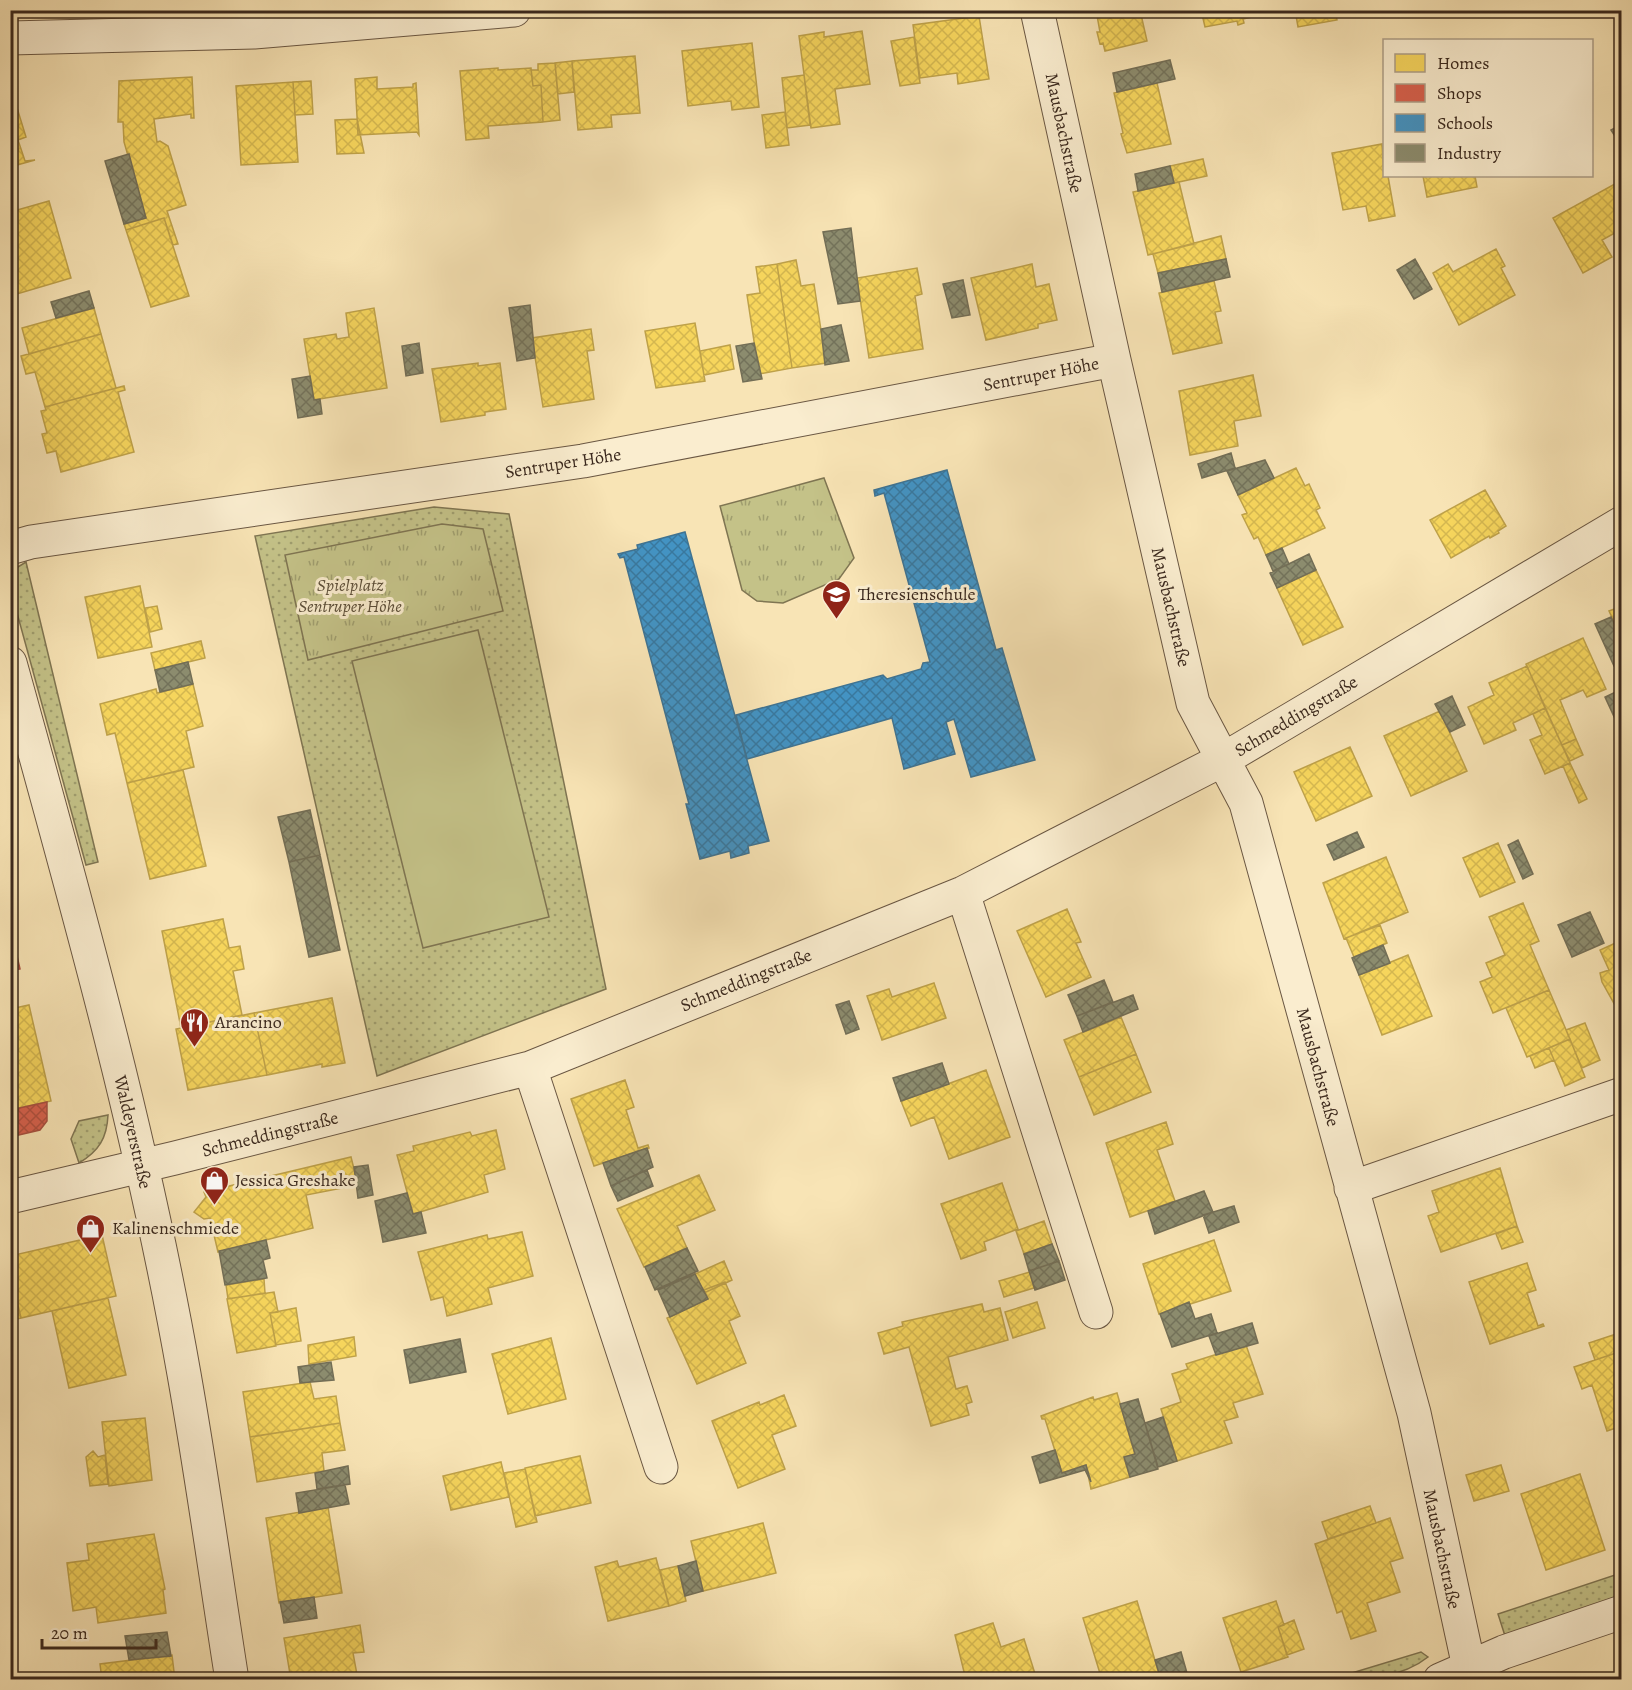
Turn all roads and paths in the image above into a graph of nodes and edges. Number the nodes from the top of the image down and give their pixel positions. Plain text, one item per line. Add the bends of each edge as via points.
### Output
1 (514, 10) edge
2 (1037, 10) edge
3 (10, 38) edge
4 (1114, 360) junction
5 (1622, 523) edge
6 (10, 548) edge
7 (10, 663) edge
8 (1224, 759) junction
9 (963, 893) junction
10 (530, 1068) junction
11 (1622, 1095) edge
12 (141, 1166) junction
13 (1351, 1188) junction
14 (10, 1197) edge
15 (1096, 1312) dead end
16 (661, 1467) dead end
17 (1622, 1612) edge
18 (1454, 1673) edge
19 (232, 1680) edge

1 - 3 street via 254,32
2 - 4 street, Mausbachstraße
4 - 6 street, Sentruper Höhe via 583,461
4 - 8 street, Mausbachstraße via 1193,703
5 - 8 street, Schmeddingstraße
7 - 12 street, Waldeyerstraße via 74,893
8 - 9 street, Schmeddingstraße
8 - 13 street, Mausbachstraße via 1246,803
9 - 10 street, Schmeddingstraße
9 - 15 street
10 - 12 street, Schmeddingstraße
10 - 16 street
11 - 13 street
12 - 14 street, Schmeddingstraße
12 - 19 street, Waldeyerstraße via 184,1374
13 - 18 street, Mausbachstraße via 1414,1413
17 - 18 street

